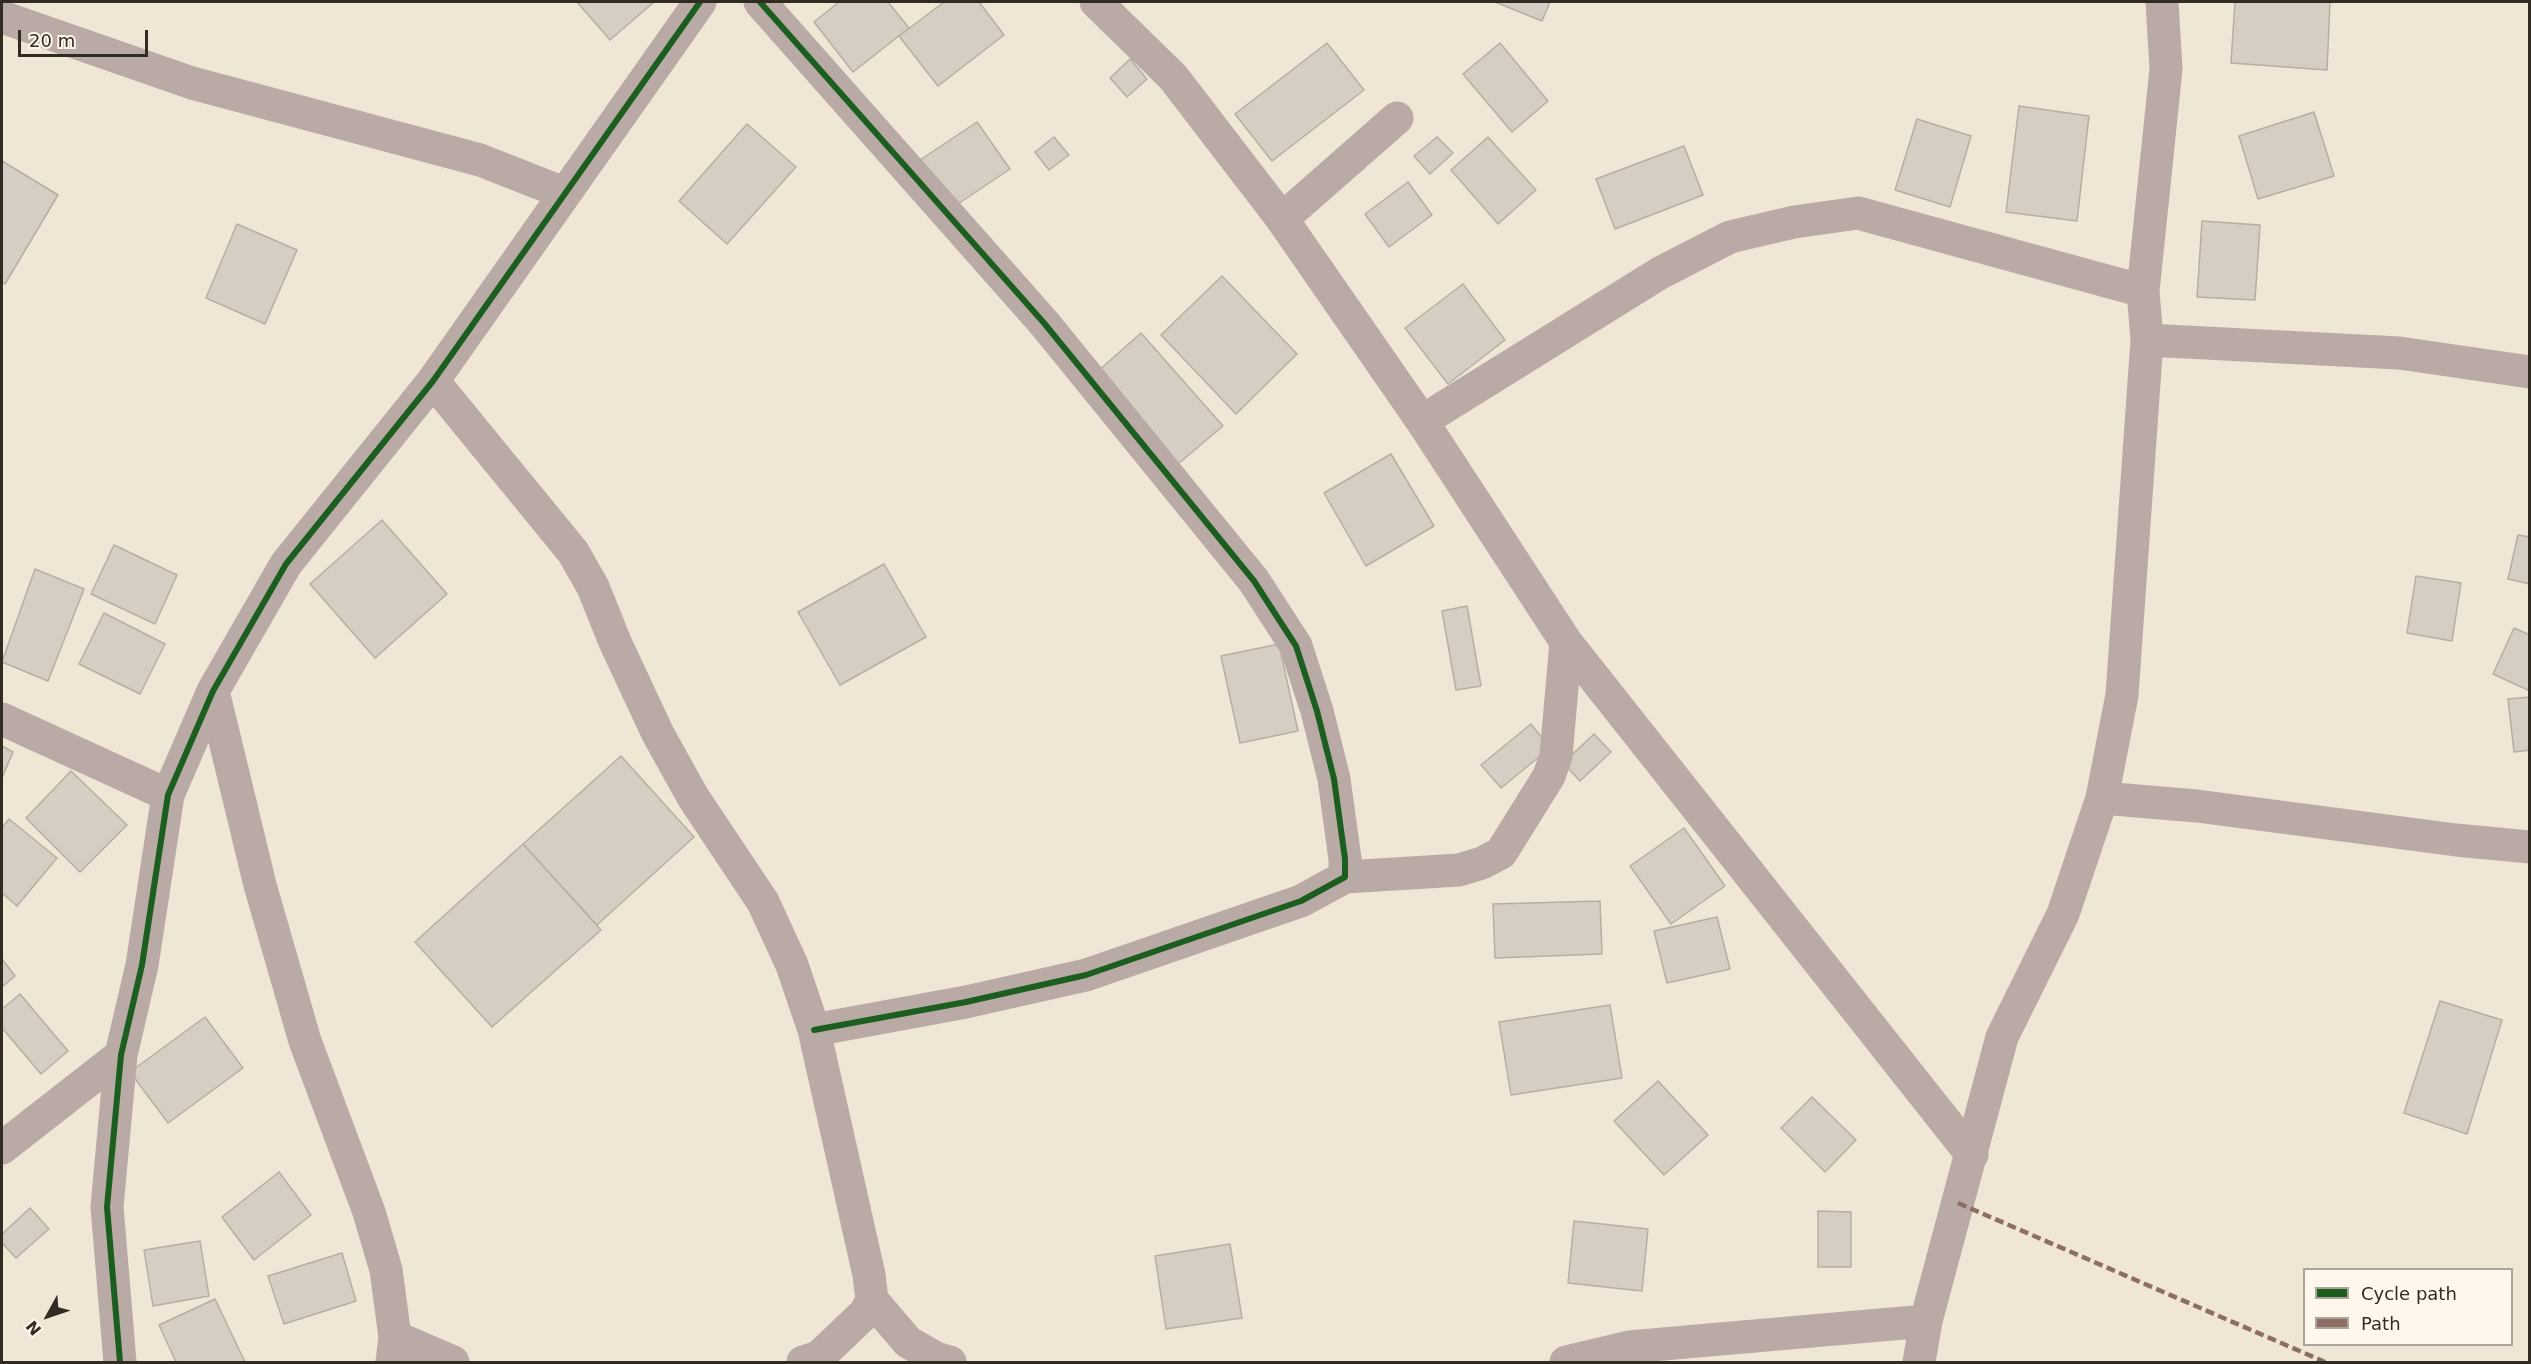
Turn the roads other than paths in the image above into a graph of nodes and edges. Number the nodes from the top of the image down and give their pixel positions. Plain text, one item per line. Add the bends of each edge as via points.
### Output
1 (700, 2) edge
2 (760, 2) edge
3 (1096, 2) edge
4 (2162, 2) edge
5 (2, 17) edge
6 (1397, 118) dead end
7 (564, 193) junction
8 (1281, 219) junction
9 (2143, 291) junction
10 (2147, 340) junction
11 (2529, 372) edge
12 (433, 381) junction
13 (1422, 421) junction
14 (1566, 642) junction
15 (213, 691) junction
16 (2, 720) edge
17 (168, 795) junction
18 (2102, 798) junction
19 (2529, 847) edge
20 (1345, 877) junction
21 (814, 1030) junction
22 (122, 1055) junction
23 (2, 1148) edge
24 (1972, 1155) junction
25 (872, 1300) junction
26 (1926, 1321) junction
27 (394, 1350) edge
28 (120, 1362) edge
29 (453, 1362) edge
30 (803, 1362) edge
31 (950, 1362) edge
32 (1566, 1362) edge
33 (1919, 1362) edge

1 - 7 street
2 - 20 street via 1044,323 1254,581 1296,646 1317,711 1334,779
3 - 8 street via 1173,77
4 - 9 street via 2166,69
5 - 7 street via 192,83 480,160
6 - 8 street
7 - 12 street
8 - 13 street
9 - 10 street
9 - 13 street via 1858,213 1794,222 1730,237 1660,273
10 - 11 street via 2399,353
10 - 18 street via 2122,695
12 - 15 street via 286,564
12 - 21 street via 573,552 593,587 658,734 693,797 763,902 792,965
13 - 14 street
14 - 20 street via 1556,756 1549,776 1501,853 1459,870
14 - 24 street
15 - 17 street
15 - 27 street via 260,885 305,1041 369,1212 386,1270
16 - 17 street
17 - 22 street via 142,965
18 - 19 street
18 - 24 street via 2063,914 2002,1036
20 - 21 street via 1300,902 1086,975
21 - 25 street
22 - 23 street
22 - 28 street via 107,1207
24 - 26 street
25 - 30 street via 865,1313 819,1357
25 - 31 street via 908,1342
26 - 32 street via 1629,1347
26 - 33 street
27 - 29 street

